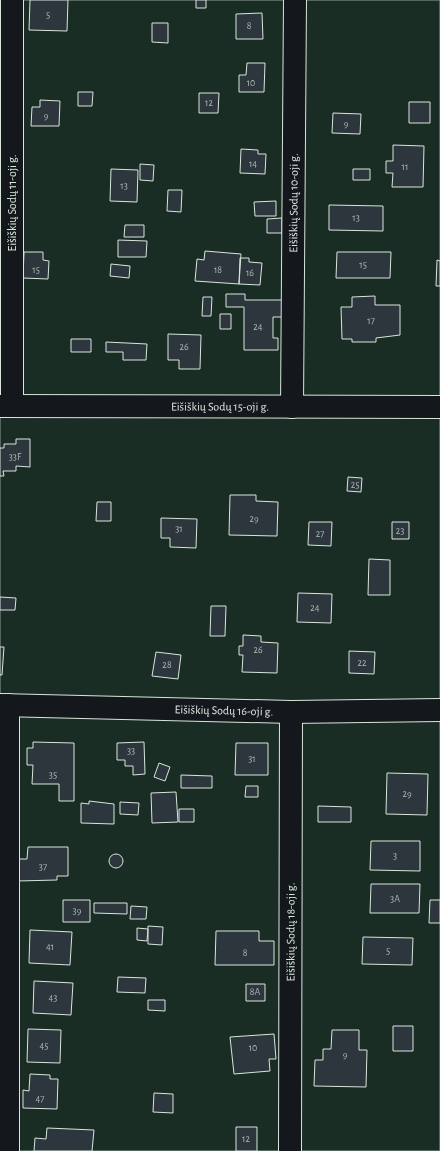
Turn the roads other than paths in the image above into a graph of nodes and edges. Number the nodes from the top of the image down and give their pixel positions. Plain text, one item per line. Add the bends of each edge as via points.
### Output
1 (12, 0) edge
2 (295, 0) edge
3 (6, 406) edge
4 (292, 407) junction
5 (440, 407) edge
6 (4, 705) edge
7 (440, 710) edge
8 (291, 712) junction
9 (8, 1151) edge
10 (290, 1151) edge

1 - 3 street, Eišiškių Sodų 11-oji g.
2 - 4 street, Eišiškių Sodų 10-oji g.
3 - 4 street, Eišiškių Sodų 15-oji g.
4 - 5 street, Eišiškių Sodų 15-oji g.
6 - 8 street, Eišiškių Sodų 16-oji g.
6 - 9 street, Eišiškių Sodų 16-oji g.
7 - 8 street, Eišiškių Sodų 16-oji g.
8 - 10 street, Eišiškių Sodų 18-oji g.

